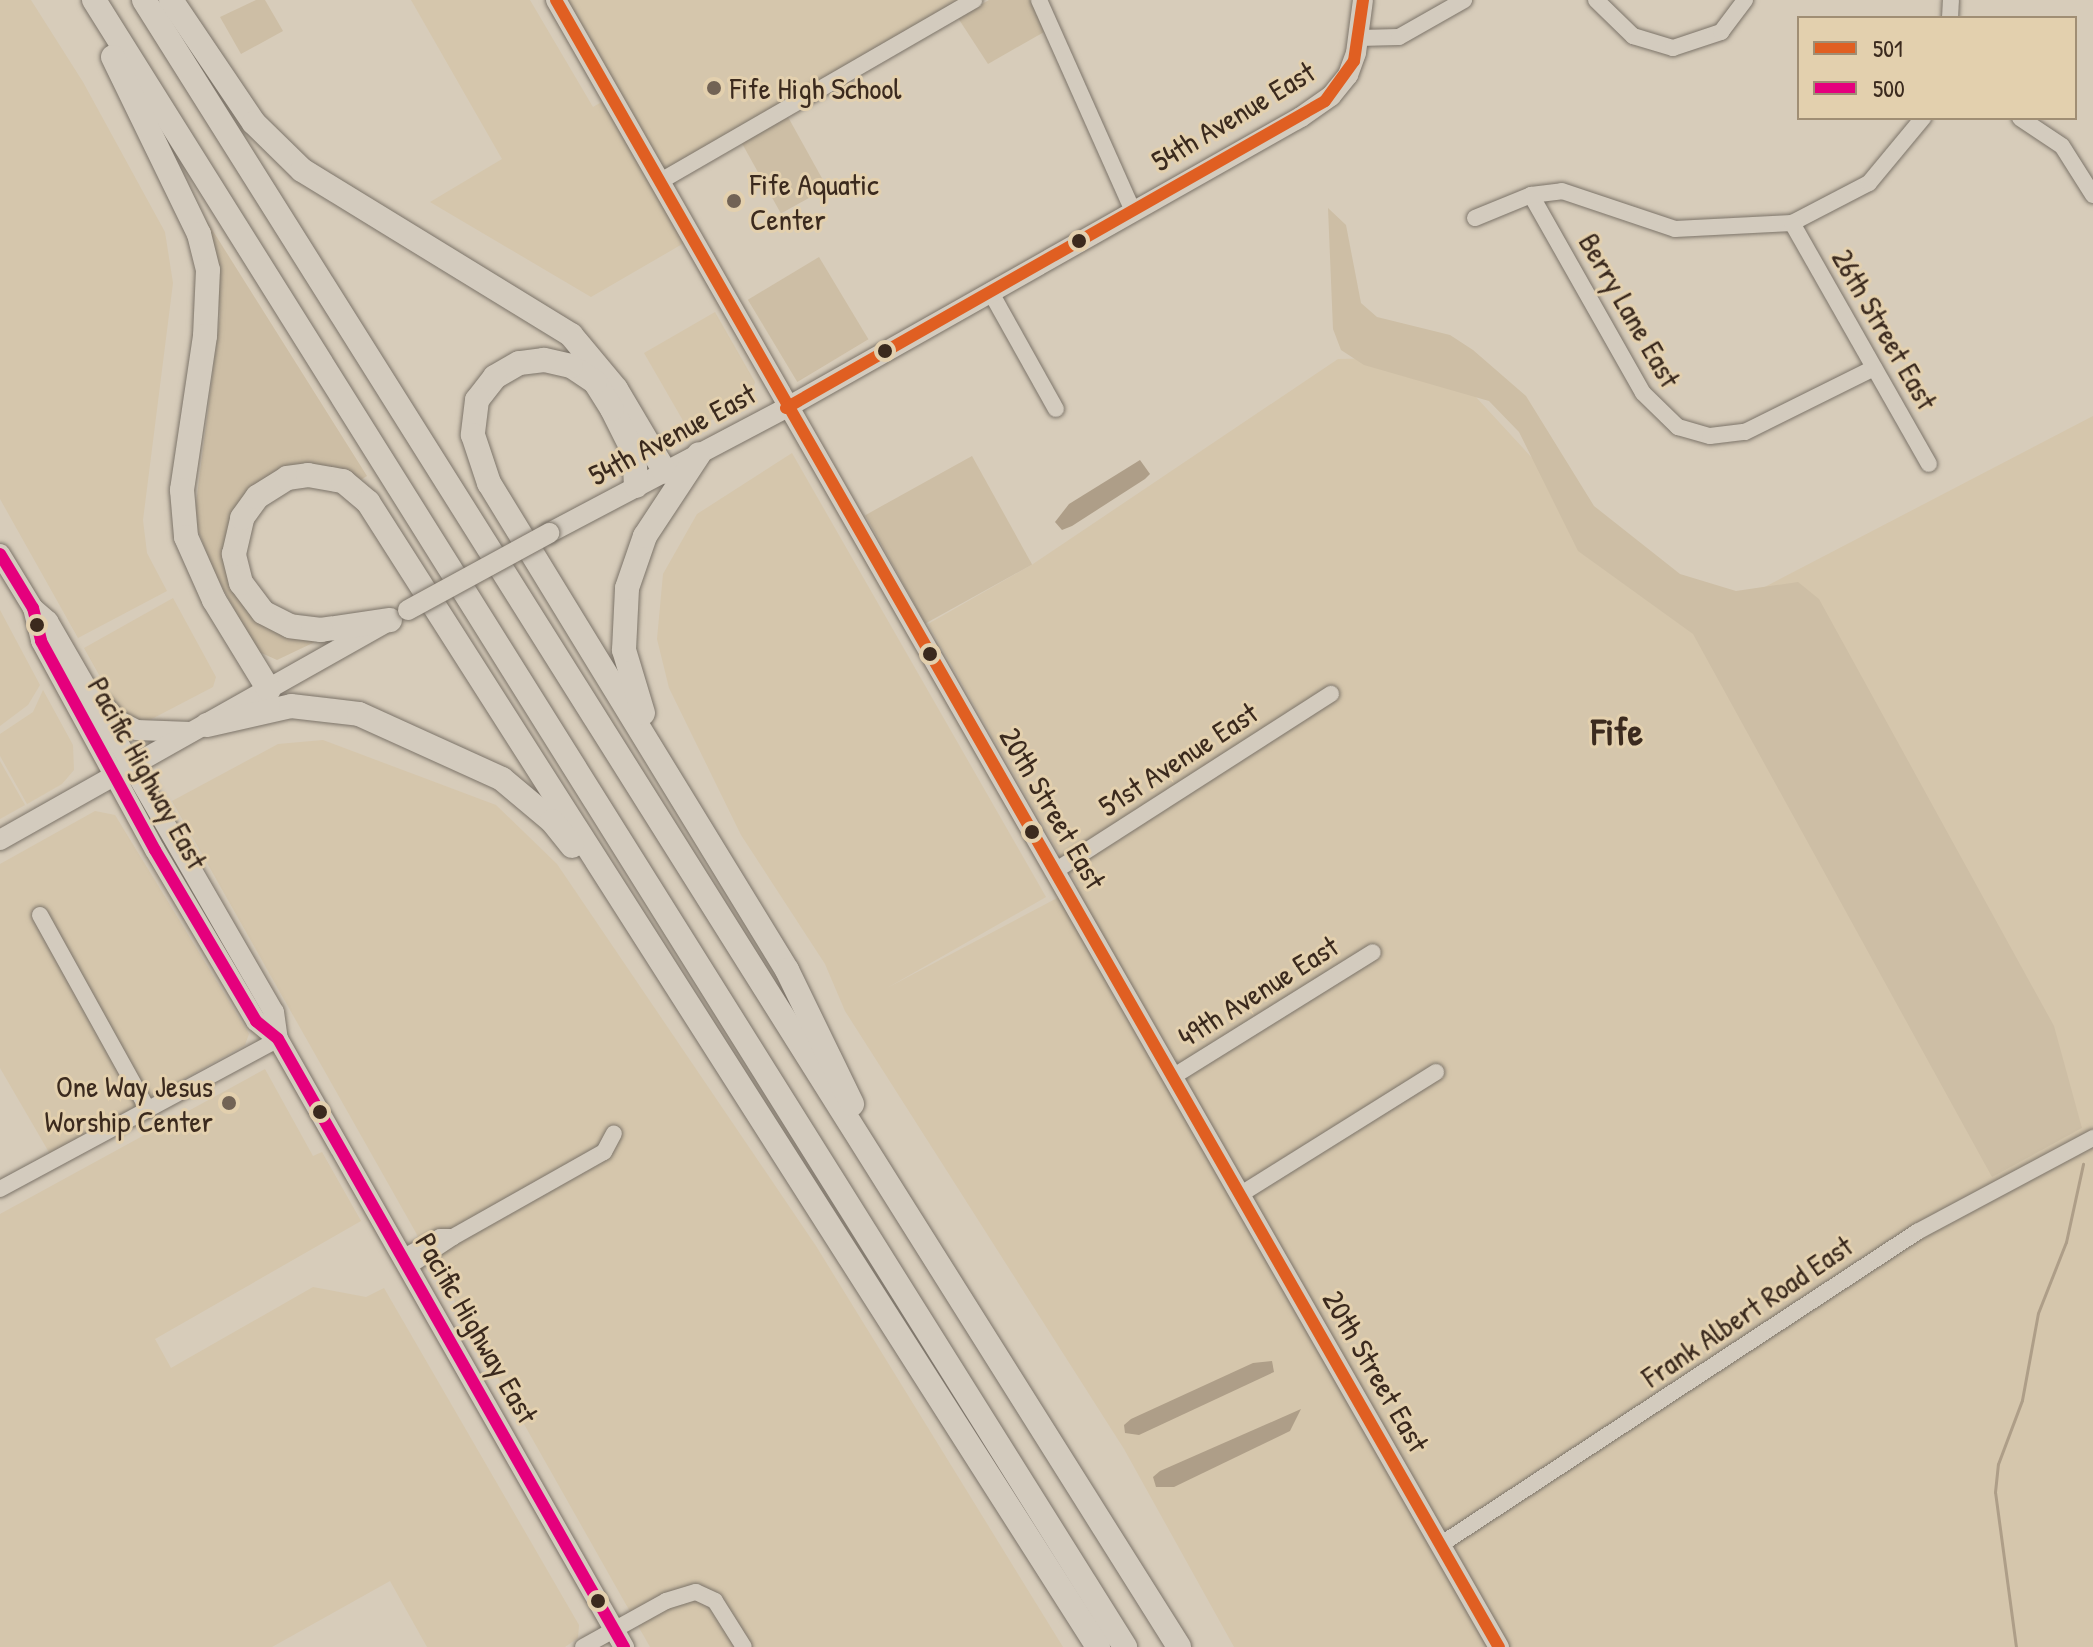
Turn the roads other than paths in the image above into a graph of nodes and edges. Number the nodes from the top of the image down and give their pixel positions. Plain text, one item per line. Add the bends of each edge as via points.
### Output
1 (82, 0) edge
2 (94, 0) edge
3 (144, 0) edge
4 (171, 0) edge
5 (556, 0) edge
6 (974, 0) edge
7 (1039, 0) edge
8 (1363, 0) edge
9 (1464, 0) edge
10 (1596, 0) edge
11 (1745, 0) edge
12 (1359, 38) junction
13 (1921, 120) edge
14 (2023, 120) edge
15 (659, 182) junction
16 (1531, 195) junction
17 (2093, 195) edge
18 (1133, 211) junction
19 (1475, 218) dead end
20 (1792, 223) junction
21 (990, 291) junction
22 (1874, 368) junction
23 (786, 408) junction
24 (1056, 409) dead end
25 (699, 454) junction
26 (1929, 464) dead end
27 (665, 472) junction
28 (636, 486) junction
29 (0, 554) edge
30 (33, 608) junction
31 (399, 615) junction
32 (85, 683) junction
33 (269, 690) junction
34 (1331, 694) dead end
35 (201, 728) junction
36 (123, 771) junction
37 (682, 799) junction
38 (0, 840) edge
39 (1055, 871) junction
40 (40, 915) dead end
41 (1373, 952) dead end
42 (278, 1039) junction
43 (1436, 1072) dead end
44 (1174, 1076) junction
45 (148, 1110) junction
46 (614, 1133) dead end
47 (2093, 1138) edge
48 (0, 1189) edge
49 (1241, 1194) junction
50 (897, 1200) junction
51 (405, 1263) junction
52 (895, 1331) junction
53 (1440, 1545) junction
54 (619, 1638) edge
55 (583, 1647) edge
56 (744, 1647) edge
57 (1098, 1647) edge
58 (1125, 1647) edge
59 (1179, 1647) edge
60 (1499, 1647) edge

1 - 33 highway via 205,250 207,316 182,515 199,572
2 - 58 highway
3 - 50 highway
4 - 27 highway via 254,123 286,156 338,195 571,335 616,389
5 - 15 main road, 20th Street East
6 - 15 street
7 - 18 street
8 - 12 main road
9 - 12 street via 1399,37
10 - 11 street via 1626,32 1673,48 1721,32
12 - 18 main road, 54th Avenue East via 1354,61 1336,91 1314,109
13 - 20 street via 1869,183
14 - 17 street via 2062,146
15 - 23 main road, 20th Street East
16 - 19 street
16 - 20 street via 1572,193 1675,229
16 - 22 street, Berry Lane East via 1643,393 1678,427 1710,436 1745,432
18 - 21 main road, 54th Avenue East
20 - 22 street, 26th Street East
21 - 23 main road, 54th Avenue East
21 - 24 street
22 - 26 street, 26th Street East
23 - 25 main road, 54th Avenue East
23 - 39 main road, 20th Street East
25 - 27 main road, 54th Avenue East
25 - 37 highway via 645,536 622,619 630,680
27 - 28 main road, 54th Avenue East
28 - 31 main road, 54th Avenue East, bridge
28 - 37 highway via 634,453 612,409 595,382 571,366 544,360 519,363 495,377 477,400 473,435 489,483
29 - 30 main road, Pacific Highway East
30 - 32 main road, Pacific Highway East via 48,621
30 - 36 main road, Pacific Highway East via 41,641
31 - 33 main road, 54th Avenue East
31 - 52 highway via 321,630 290,626 263,612 241,583 234,554 242,518 257,497 287,478 308,475 343,481 368,502
32 - 35 main road via 128,726 147,732
32 - 36 main road, Pacific Highway East
33 - 35 main road, 54th Avenue East
34 - 39 street, 51st Avenue East
35 - 36 main road, 54th Avenue East
35 - 52 highway via 275,707 343,710 476,763 519,791 577,853 764,1147
36 - 38 main road, 54th Avenue East
36 - 42 main road, Pacific Highway East via 274,1012
37 - 50 highway via 787,970
39 - 44 main road, 20th Street East
40 - 45 street
41 - 44 street, 49th Avenue East
42 - 45 street
42 - 51 main road, Pacific Highway East
43 - 49 street
44 - 49 main road, 20th Street East
45 - 48 street
46 - 51 street via 604,1152 453,1237 440,1237
47 - 53 street, Frank Albert Road East via 1917,1232
49 - 53 main road, 20th Street East
50 - 59 highway
51 - 54 main road, Pacific Highway East
52 - 57 highway
53 - 60 main road, 20th Street East
54 - 55 street
54 - 56 street via 673,1597 701,1592 718,1603

